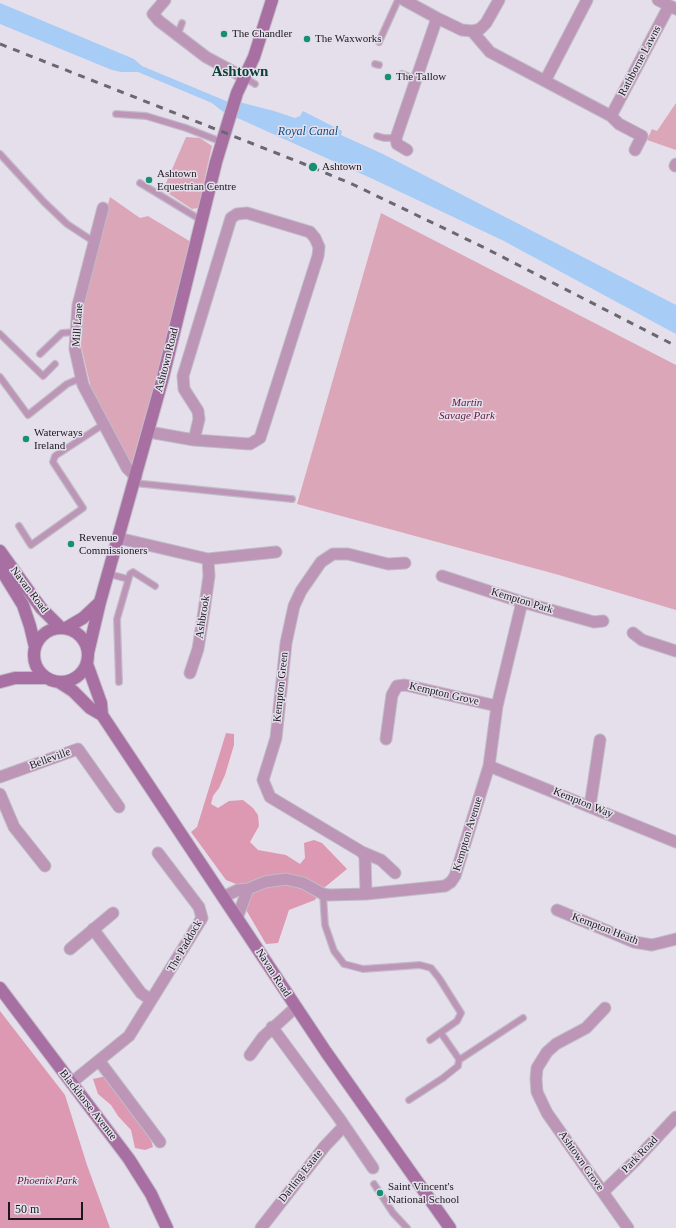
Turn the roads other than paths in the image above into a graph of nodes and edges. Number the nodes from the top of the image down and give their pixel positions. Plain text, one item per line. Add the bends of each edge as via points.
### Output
1 (165, 0) edge
2 (272, 0) edge
3 (398, 0) edge
4 (404, 0) edge
5 (499, 0) edge
6 (587, 0) edge
7 (658, 0) edge
8 (672, 8) edge
9 (436, 18) junction
10 (182, 23) dead end
11 (472, 31) junction
12 (177, 36) junction
13 (379, 42) dead end
14 (402, 74) dead end
15 (416, 79) junction
16 (250, 81) junction
17 (545, 81) junction
18 (116, 114) dead end
19 (611, 116) junction
20 (377, 136) dead end
21 (396, 138) junction
22 (223, 142) junction
23 (407, 150) dead end
24 (635, 150) dead end
25 (0, 154) edge
26 (140, 183) dead end
27 (103, 208) dead end
28 (202, 220) junction
29 (93, 241) junction
30 (76, 332) junction
31 (0, 334) edge
32 (40, 354) dead end
33 (55, 364) dead end
34 (0, 377) edge
35 (81, 378) junction
36 (104, 424) junction
37 (149, 432) junction
38 (194, 440) junction
39 (135, 480) junction
40 (292, 499) dead end
41 (19, 526) dead end
42 (118, 538) junction
43 (0, 551) edge
44 (276, 552) dead end
45 (208, 559) junction
46 (404, 563) dead end
47 (0, 568) edge
48 (108, 574) junction
49 (442, 576) dead end
50 (128, 579) junction
51 (155, 586) dead end
52 (100, 602) junction
53 (522, 602) junction
54 (603, 621) dead end
55 (63, 628) junction
56 (633, 633) dead end
57 (35, 647) junction
58 (676, 651) edge
59 (88, 658) junction
60 (34, 660) junction
61 (190, 673) dead end
62 (15, 678) junction
63 (46, 678) junction
64 (0, 682) edge
65 (59, 682) junction
66 (119, 682) dead end
67 (497, 706) junction
68 (102, 715) junction
69 (386, 739) dead end
70 (600, 740) dead end
71 (489, 766) junction
72 (0, 777) edge
73 (0, 794) edge
74 (590, 806) junction
75 (119, 807) dead end
76 (676, 842) edge
77 (362, 852) junction
78 (158, 853) dead end
79 (45, 866) dead end
80 (395, 873) dead end
81 (248, 889) junction
82 (323, 894) junction
83 (366, 894) junction
84 (223, 897) junction
85 (557, 910) dead end
86 (113, 913) dead end
87 (237, 918) junction
88 (93, 930) junction
89 (676, 939) edge
90 (70, 949) dead end
91 (0, 988) edge
92 (151, 1000) junction
93 (296, 1007) junction
94 (605, 1008) dead end
95 (523, 1018) dead end
96 (272, 1028) junction
97 (441, 1033) junction
98 (430, 1040) dead end
99 (250, 1054) dead end
100 (459, 1060) junction
101 (100, 1062) junction
102 (71, 1083) junction
103 (410, 1100) dead end
104 (676, 1117) edge
105 (344, 1126) junction
106 (160, 1142) dead end
107 (373, 1168) dead end
108 (374, 1184) dead end
109 (603, 1192) junction
110 (167, 1228) edge
111 (261, 1228) edge
112 (407, 1228) edge
113 (450, 1228) edge
114 (628, 1228) edge

1 - 12 street via 154,16
2 - 16 main road via 254,57
3 - 13 lane
4 - 9 street
5 - 11 street via 486,23 480,29
6 - 17 street
7 - 8 street
8 - 19 street, Rathborne Lawns
9 - 11 street via 462,30
9 - 15 street
10 - 12 lane
11 - 17 street via 490,52
12 - 16 street via 227,70
14 - 15 lane
15 - 21 street
16 - 22 main road, Ashtown Road via 235,101
17 - 19 street
18 - 22 lane via 146,116
19 - 24 street via 619,124 642,136
20 - 21 lane
21 - 23 street via 397,144
22 - 28 main road, Ashtown Road
25 - 29 lane via 62,220
26 - 28 lane
27 - 29 street, Mill Lane
28 - 37 main road, Ashtown Road
29 - 30 street, Mill Lane via 78,305
30 - 32 lane via 62,333
30 - 35 street, Mill Lane via 75,349
31 - 33 lane via 43,376
34 - 35 lane via 28,415 67,384
35 - 36 street, Mill Lane
36 - 39 street, Mill Lane
36 - 41 lane via 55,456 53,462 83,508 31,545
37 - 38 street
37 - 39 main road, Ashtown Road
38 - 38 street via 250,444 260,438 318,256 319,247 310,232 247,213 230,218 183,376 184,389 198,411 199,419
39 - 40 lane
39 - 42 main road, Ashtown Road
42 - 45 street
42 - 48 main road, Ashtown Road
43 - 55 main road, Navan Road via 41,608
44 - 45 street
45 - 61 street, Ashbrook via 209,576 198,649
46 - 77 street, Kempton Green via 388,564 348,554 333,554 321,562 301,591 294,606 286,643 276,738 263,780 270,797
47 - 57 main road, Navan Road via 23,605
48 - 50 lane
48 - 52 main road, Ashtown Road
49 - 53 street, Kempton Park
50 - 51 lane via 133,572
50 - 66 lane via 117,619
52 - 55 main road via 83,618
52 - 59 main road, Ashtown Road
53 - 54 street, Kempton Park via 594,622
53 - 67 street, Kempton Avenue
55 - 57 main road via 45,633
55 - 59 main road via 74,631 83,638
56 - 58 street via 642,640
57 - 60 main road
59 - 65 main road via 78,677
59 - 68 main road, Navan Road
60 - 62 main road
60 - 63 main road via 38,670
62 - 63 main road
62 - 64 main road
63 - 65 main road
65 - 68 main road, Navan Road
67 - 69 street, Kempton Grove via 405,685 397,686 392,695
67 - 71 street, Kempton Avenue
68 - 84 main road, Navan Road
70 - 74 street
71 - 74 street, Kempton Way
71 - 83 street, Kempton Avenue via 451,882 445,886
72 - 75 street, Belleville via 78,749
73 - 79 street via 14,827
74 - 76 street, Kempton Way
77 - 80 street, Kempton Green via 381,860
77 - 83 street
78 - 92 street, The Paddock via 199,907 202,918
81 - 82 street, Kempton Avenue via 265,882 286,879 303,883
81 - 84 street, Kempton Avenue via 238,890
81 - 87 street
82 - 83 street, Kempton Avenue
82 - 97 lane via 325,925 334,951 344,964 363,969 420,965 431,968 461,1013 457,1021
84 - 87 main road, Navan Road
85 - 89 street, Kempton Heath via 634,942 652,945
86 - 88 street
87 - 93 main road, Navan Road
88 - 90 street
88 - 92 street via 141,993
91 - 102 main road, Blackhorse Avenue
92 - 101 street, The Paddock via 129,1036
93 - 96 street
93 - 113 main road, Navan Road
94 - 109 street, Ashtown Grove via 586,1028 556,1044 547,1052 537,1068 536,1079 538,1092 547,1113
95 - 100 lane
96 - 99 street
96 - 105 street
97 - 98 lane
97 - 100 lane
100 - 103 lane via 454,1070
101 - 102 street, The Paddock
101 - 106 street
102 - 110 main road, Blackhorse Avenue via 129,1159 151,1194
104 - 109 street, Park Road
105 - 107 street
105 - 111 street, Darling Estate via 325,1146
108 - 112 lane via 393,1213
109 - 114 street, Ashtown Grove

